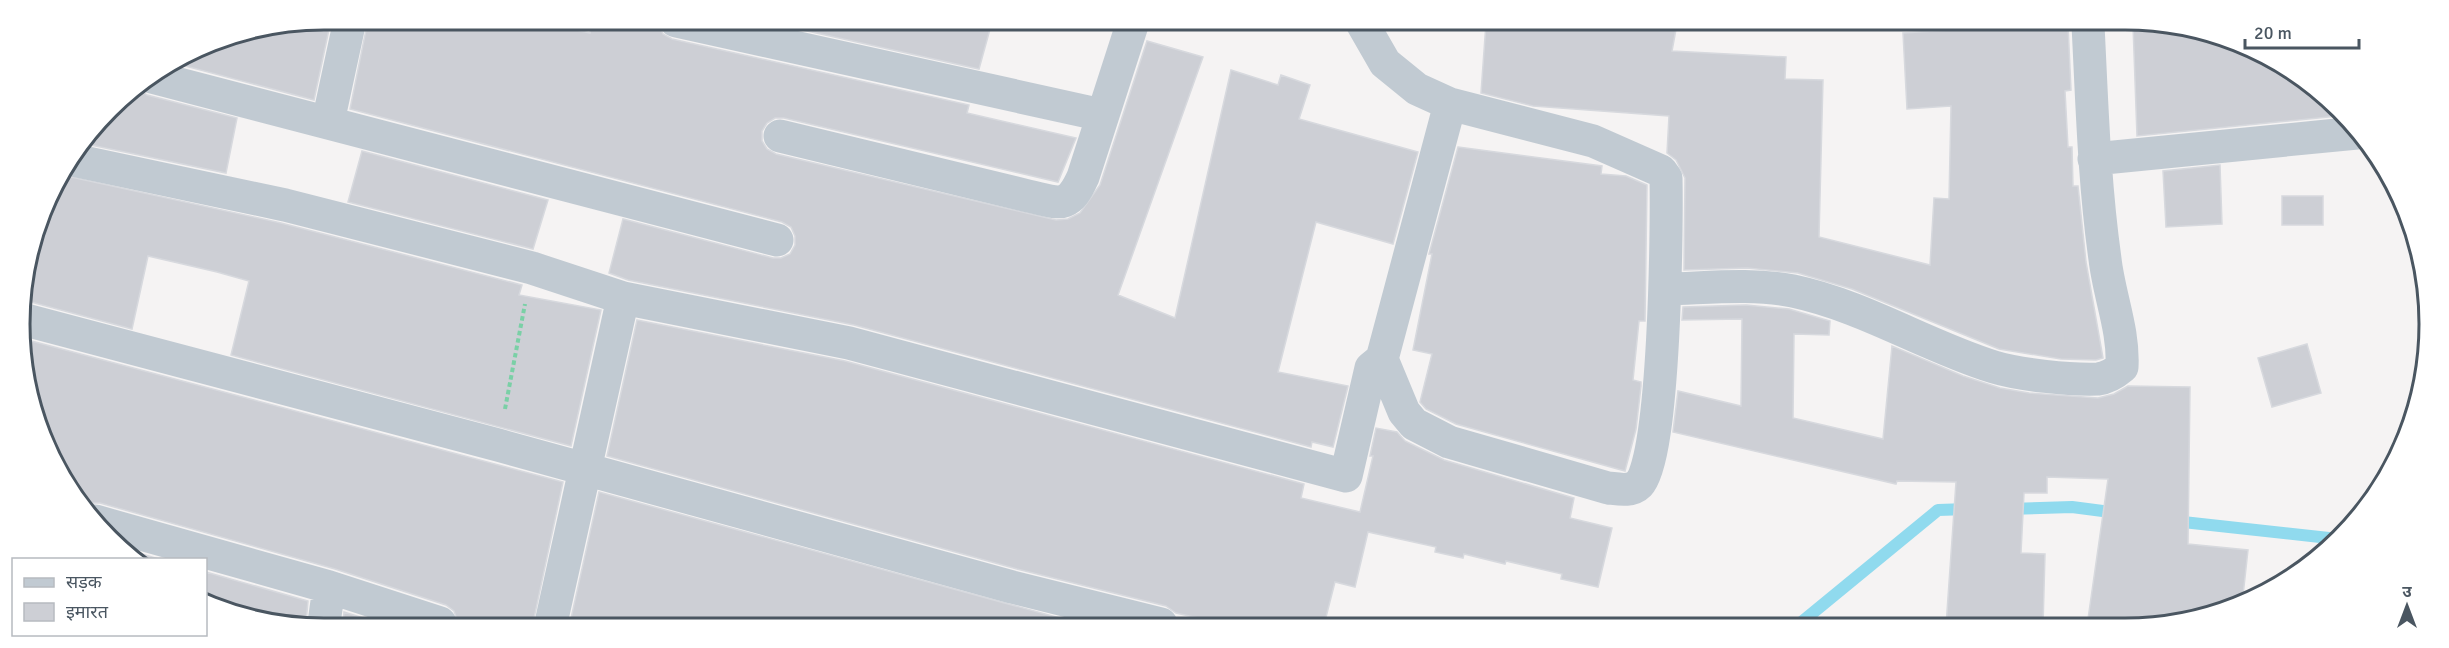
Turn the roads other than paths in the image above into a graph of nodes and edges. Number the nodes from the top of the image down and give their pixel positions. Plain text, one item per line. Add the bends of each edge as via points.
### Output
1 (348, 30) edge
2 (717, 30) edge
3 (1130, 30) edge
4 (1366, 30) edge
5 (2088, 30) edge
6 (162, 79) edge
7 (1450, 104) junction
8 (1102, 115) junction
9 (328, 122) junction
10 (2350, 135) edge
11 (780, 136) dead end
12 (2094, 159) junction
13 (80, 161) edge
14 (777, 240) dead end
15 (1666, 289) junction
16 (623, 298) junction
17 (30, 321) edge
18 (1382, 359) junction
19 (586, 471) junction
20 (113, 529) edge
21 (161, 550) edge
22 (197, 558) edge
23 (207, 560) edge
24 (329, 587) junction
25 (325, 618) edge
26 (425, 618) edge
27 (552, 618) edge
28 (1137, 618) edge

1 - 9 street
2 - 8 street
3 - 8 street
4 - 7 street via 1385,63 1417,89
5 - 12 street
6 - 9 street
7 - 15 street via 1593,141 1661,171 1666,178
7 - 18 street
8 - 11 street via 1075,194 1059,203
9 - 14 street
10 - 12 street
12 - 15 street via 2105,260 2123,349 2122,367 2100,379 2023,373 1992,366 1906,330 1793,291 1750,287
13 - 16 street via 285,205 532,268
15 - 18 street via 1654,435 1644,475 1631,489 1608,488 1449,442 1414,424 1404,412
16 - 18 street via 849,343 1346,476 1371,368
16 - 19 street
17 - 19 street
19 - 27 street
19 - 28 street
20 - 21 street
21 - 22 street
23 - 24 street
24 - 25 street
24 - 26 street

